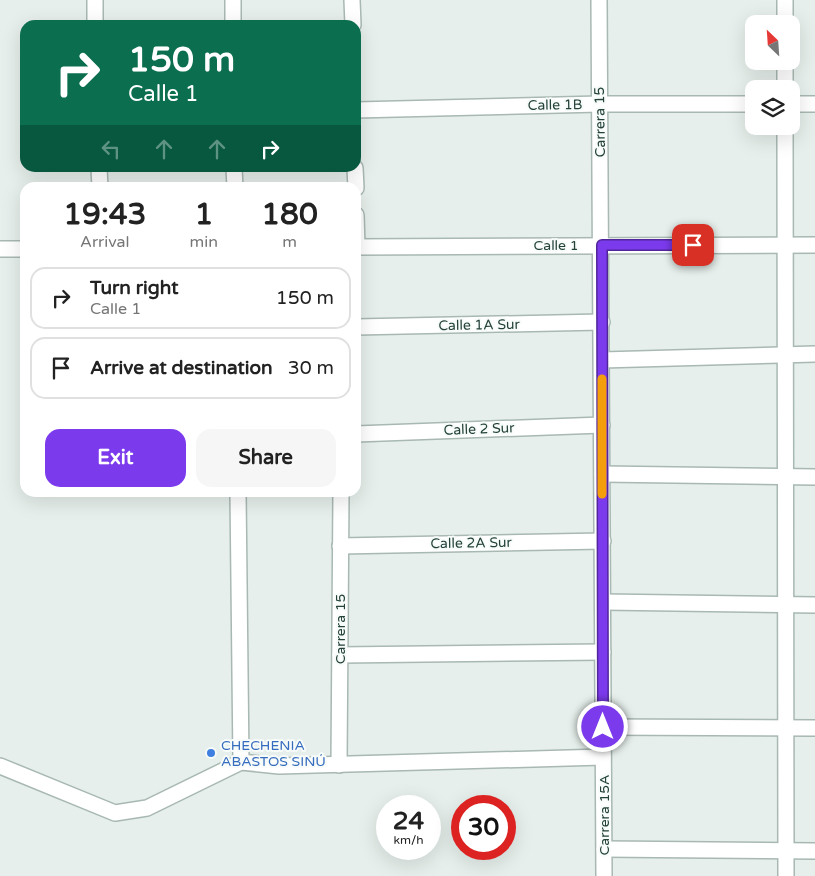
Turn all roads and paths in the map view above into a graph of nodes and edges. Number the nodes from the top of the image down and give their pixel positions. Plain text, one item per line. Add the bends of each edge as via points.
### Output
1 (95, 0) edge
2 (233, 0) edge
3 (352, 0) edge
4 (599, 0) edge
5 (785, 0) edge
6 (785, 15) edge
7 (96, 20) edge
8 (233, 20) edge
9 (353, 20) edge
10 (600, 104) junction
11 (745, 104) edge
12 (800, 104) edge
13 (815, 104) edge
14 (361, 110) edge
15 (785, 135) edge
16 (602, 245) junction
17 (785, 245) junction
18 (815, 245) edge
19 (361, 247) edge
20 (0, 249) edge
21 (20, 249) edge
22 (602, 322) junction
23 (361, 328) edge
24 (815, 354) edge
25 (785, 356) junction
26 (602, 360) junction
27 (602, 425) junction
28 (361, 434) edge
29 (602, 474) junction
30 (815, 477) edge
31 (786, 478) junction
32 (238, 497) edge
33 (341, 497) edge
34 (602, 541) junction
35 (340, 546) junction
36 (603, 602) junction
37 (786, 605) junction
38 (815, 605) edge
39 (603, 652) junction
40 (340, 655) junction
41 (603, 727) junction
42 (815, 728) edge
43 (786, 729) junction
44 (604, 758) junction
45 (241, 762) junction
46 (339, 765) junction
47 (0, 766) edge
48 (604, 849) junction
49 (815, 851) edge
50 (786, 852) junction
51 (604, 876) edge
52 (786, 876) edge

1 - 7 street
2 - 8 street
3 - 9 street
4 - 10 street, Carrera 15
5 - 6 street
10 - 11 street, Calle 1B
10 - 14 street, Calle 1B
10 - 16 street, Carrera 15
12 - 13 street
15 - 17 street
16 - 17 street, Calle 1
16 - 19 street, Calle 1
16 - 22 street, Carrera 15A
17 - 18 street, Calle 1
17 - 25 street
20 - 21 street
22 - 23 street, Calle 1A Sur
22 - 26 street, Carrera 15A
24 - 25 street
25 - 26 street
25 - 31 street
26 - 27 street, Carrera 15A
27 - 28 street, Calle 2 Sur
27 - 29 street, Carrera 15A
29 - 31 street
29 - 34 street, Carrera 15A
30 - 31 street
31 - 37 street
32 - 45 street
33 - 35 street, Carrera 15
34 - 35 street, Calle 2A Sur
34 - 36 street, Carrera 15A
35 - 40 street, Carrera 15
36 - 37 street
36 - 39 street, Carrera 15A
37 - 38 street
37 - 43 street
39 - 40 street
39 - 41 street, Carrera 15A
40 - 46 street, Carrera 15
41 - 43 street
41 - 44 street, Carrera 15A
42 - 43 street
43 - 50 street
44 - 46 street
44 - 48 street, Carrera 15A
45 - 46 street via 279,766
45 - 47 street via 147,808 115,813
48 - 50 street
48 - 51 street, Carrera 15A
49 - 50 street
50 - 52 street

